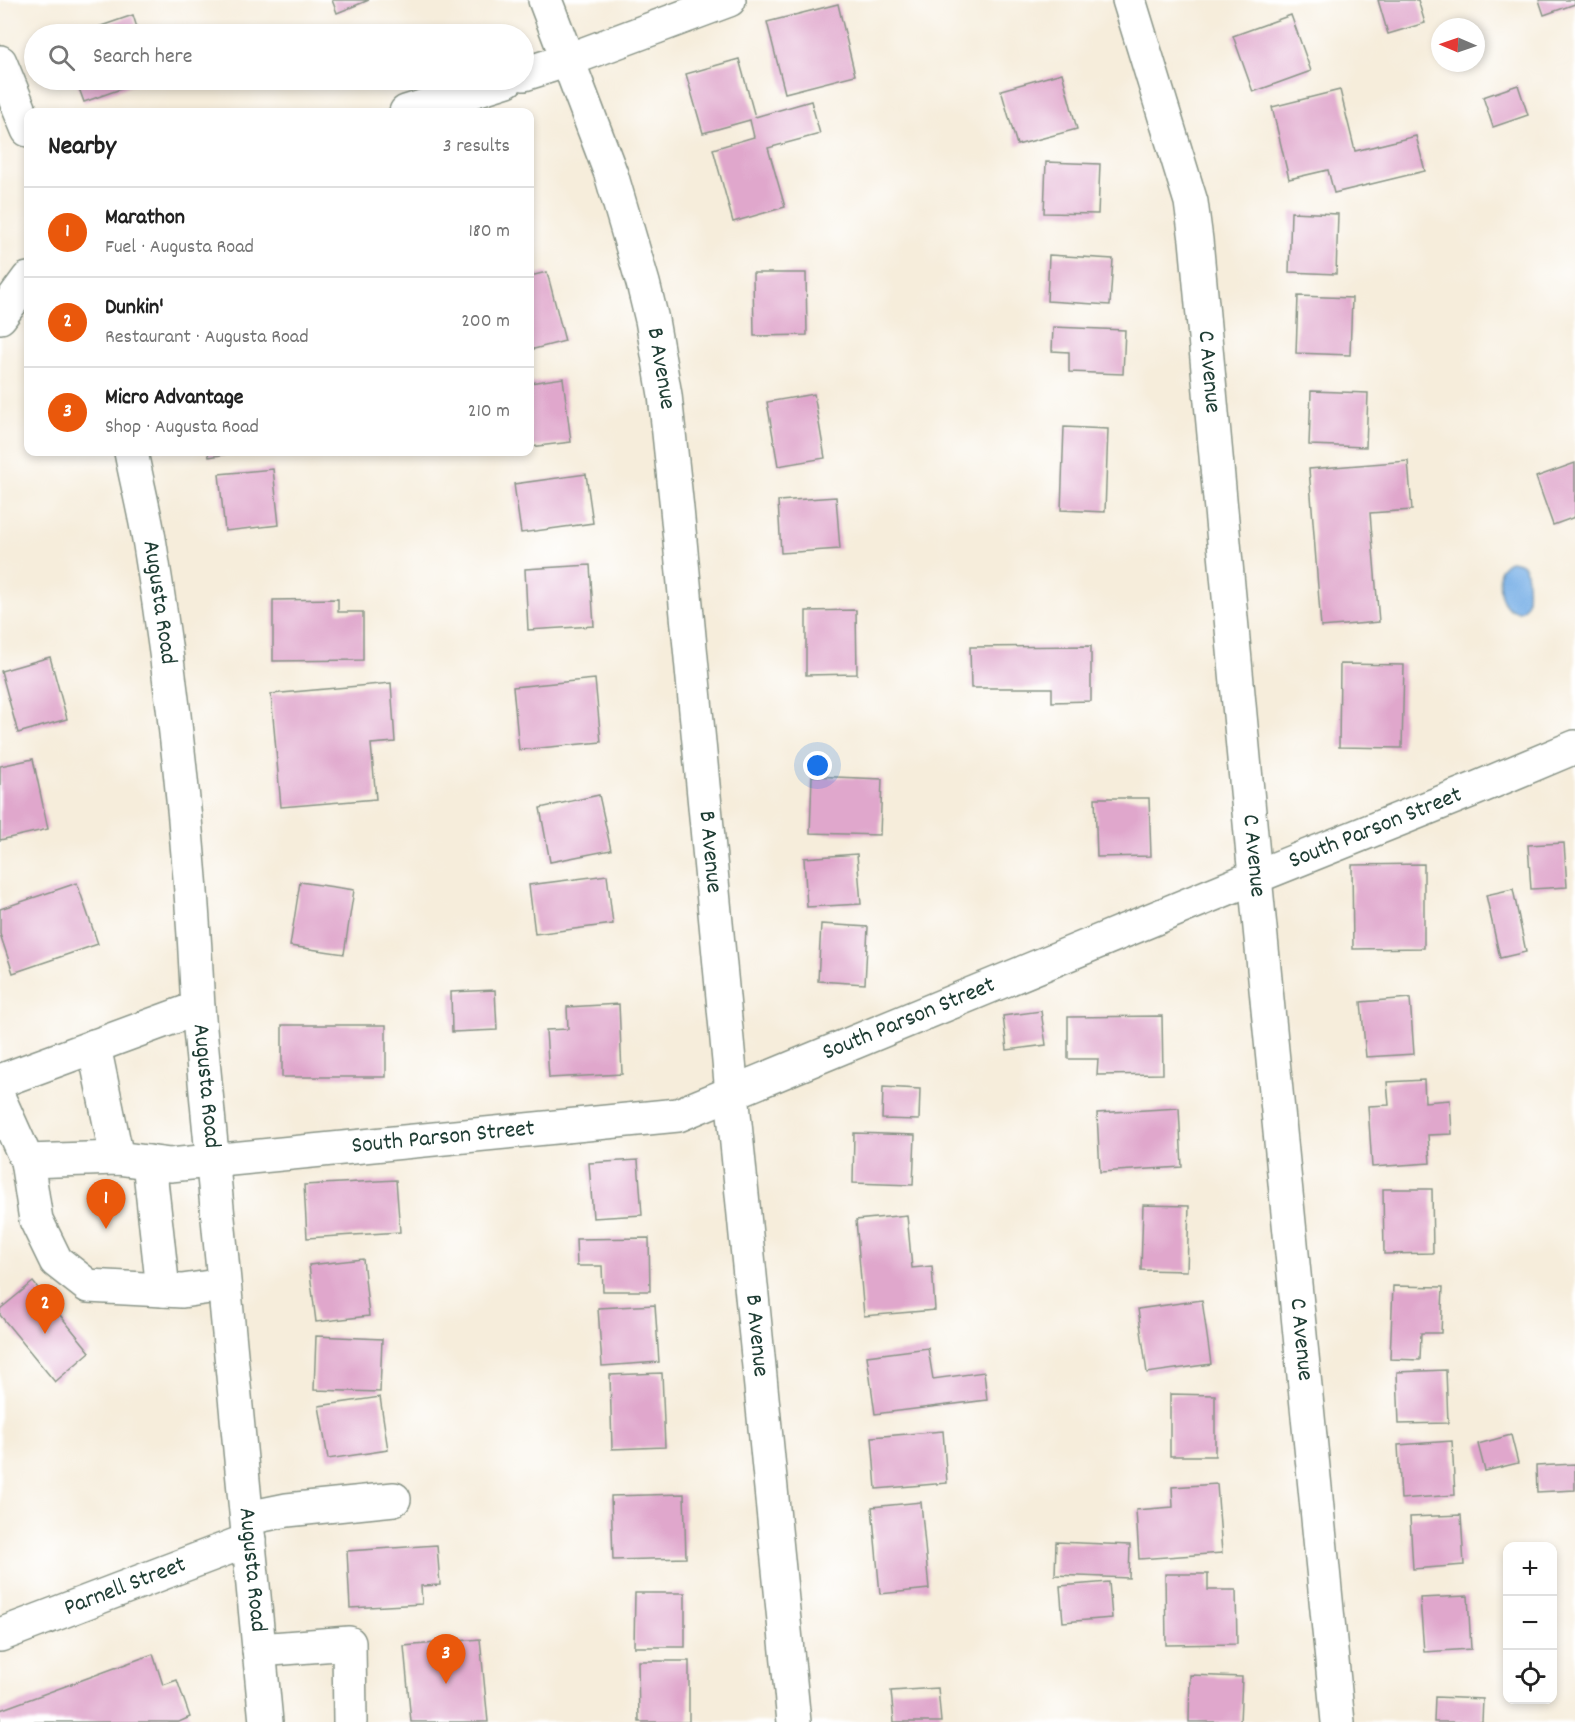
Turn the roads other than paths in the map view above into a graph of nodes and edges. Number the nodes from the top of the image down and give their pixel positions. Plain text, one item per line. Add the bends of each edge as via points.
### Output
1 (545, 0) edge
2 (729, 0) edge
3 (1129, 0) edge
4 (568, 60) junction
5 (0, 62) edge
6 (534, 71) edge
7 (475, 90) edge
8 (419, 108) edge
9 (24, 120) edge
10 (24, 284) edge
11 (0, 317) edge
12 (132, 456) edge
13 (1575, 747) edge
14 (1254, 876) junction
15 (198, 1008) junction
16 (94, 1046) junction
17 (0, 1081) edge
18 (732, 1093) junction
19 (0, 1101) edge
20 (117, 1158) junction
21 (27, 1161) junction
22 (149, 1162) junction
23 (213, 1162) junction
24 (224, 1285) junction
25 (163, 1290) junction
26 (394, 1499) dead end
27 (248, 1529) junction
28 (0, 1635) edge
29 (259, 1650) junction
30 (266, 1722) edge
31 (350, 1722) edge
32 (794, 1722) edge
33 (1338, 1722) edge

1 - 4 street, B Avenue
2 - 4 street
3 - 14 street, C Avenue via 1191,202
4 - 6 street
4 - 18 street, B Avenue via 611,174 637,261 665,395
5 - 9 street
7 - 8 street
10 - 11 street
12 - 15 street, Augusta Road via 150,544 171,690 195,936
13 - 14 street, South Parson Street
14 - 18 street, South Parson Street
14 - 33 street, C Avenue
15 - 16 street
15 - 23 street, Augusta Road
16 - 17 street
16 - 20 street
18 - 23 street, South Parson Street via 678,1115
18 - 32 street, B Avenue
19 - 21 street
20 - 21 street, South Parson Street
20 - 22 street, South Parson Street
21 - 25 street via 36,1220 56,1261 88,1286
22 - 23 street, South Parson Street
22 - 25 street
23 - 24 street, Augusta Road
24 - 25 street
24 - 27 street, Augusta Road
26 - 27 street, Parnell Street via 287,1510
27 - 28 street, Parnell Street
27 - 29 street, Augusta Road
29 - 30 street, Augusta Road
29 - 31 street via 349,1643

